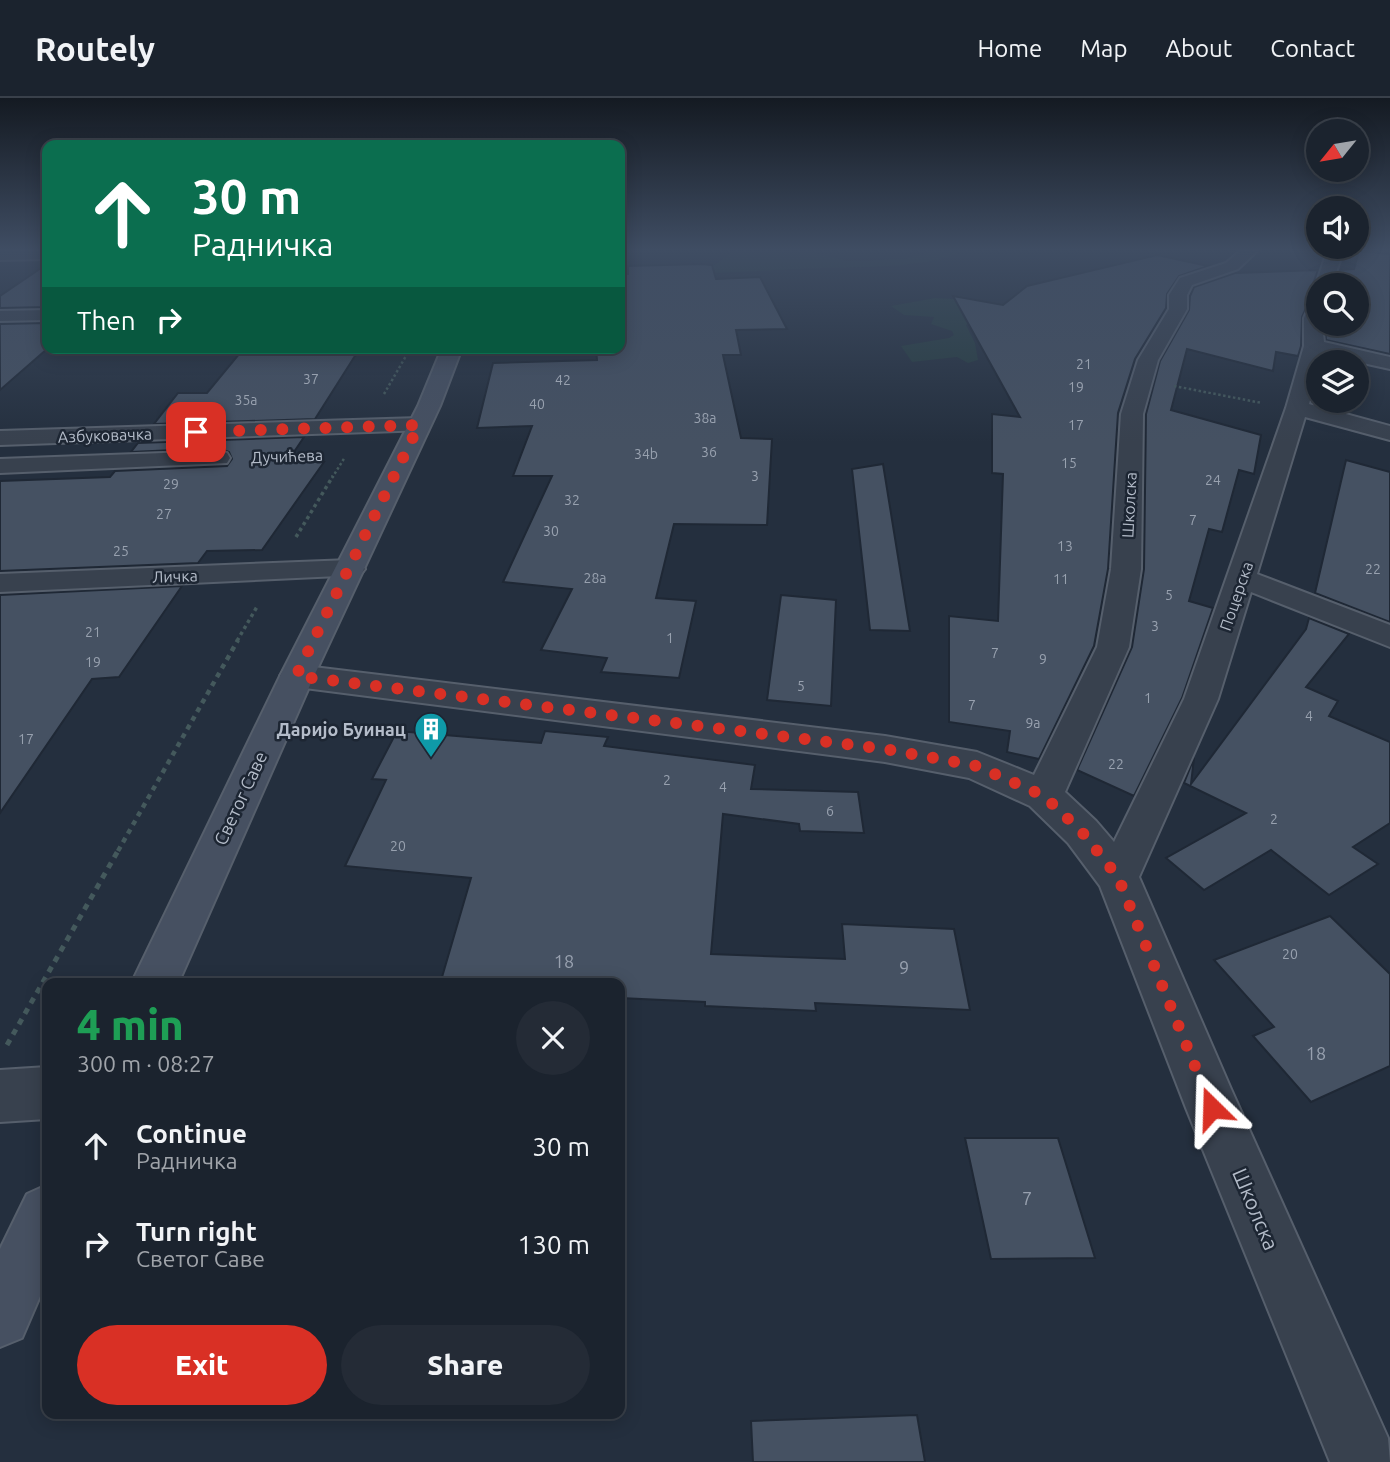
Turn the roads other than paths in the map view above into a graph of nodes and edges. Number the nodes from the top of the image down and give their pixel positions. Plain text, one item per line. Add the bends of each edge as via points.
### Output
1 (42, 315) edge
2 (1175, 315) edge
3 (0, 316) edge
4 (1314, 336) edge
5 (1314, 346) junction
6 (449, 354) edge
7 (1390, 363) edge
8 (1297, 409) junction
9 (419, 425) junction
10 (1390, 433) edge
11 (0, 438) edge
12 (239, 457) dead end
13 (0, 466) edge
14 (350, 569) junction
15 (1242, 578) junction
16 (0, 583) edge
17 (1390, 637) edge
18 (296, 676) junction
19 (1044, 796) junction
20 (1118, 877) junction
21 (157, 978) edge
22 (2, 1074) edge
23 (42, 1091) edge
24 (42, 1225) edge
25 (0, 1316) edge
26 (1364, 1462) edge

1 - 3 street
2 - 19 street, Школска via 1149,360 1132,414 1126,569 1113,647
4 - 5 street, Поцерска
5 - 7 street
5 - 8 street, Поцерска
6 - 9 street, Светог Саве
8 - 10 street
8 - 15 street, Поцерска
9 - 11 street, Азбуковачка
9 - 14 street, Светог Саве via 395,452
12 - 13 street, Дучићева
14 - 16 street, Личка
14 - 18 street, Светог Саве
15 - 17 street
15 - 20 street, Поцерска via 1201,699
18 - 19 street, Школска via 894,751 977,766
18 - 21 street, Светог Саве
19 - 20 street, Школска via 1082,832
20 - 26 street, Школска
22 - 23 street
24 - 25 street

